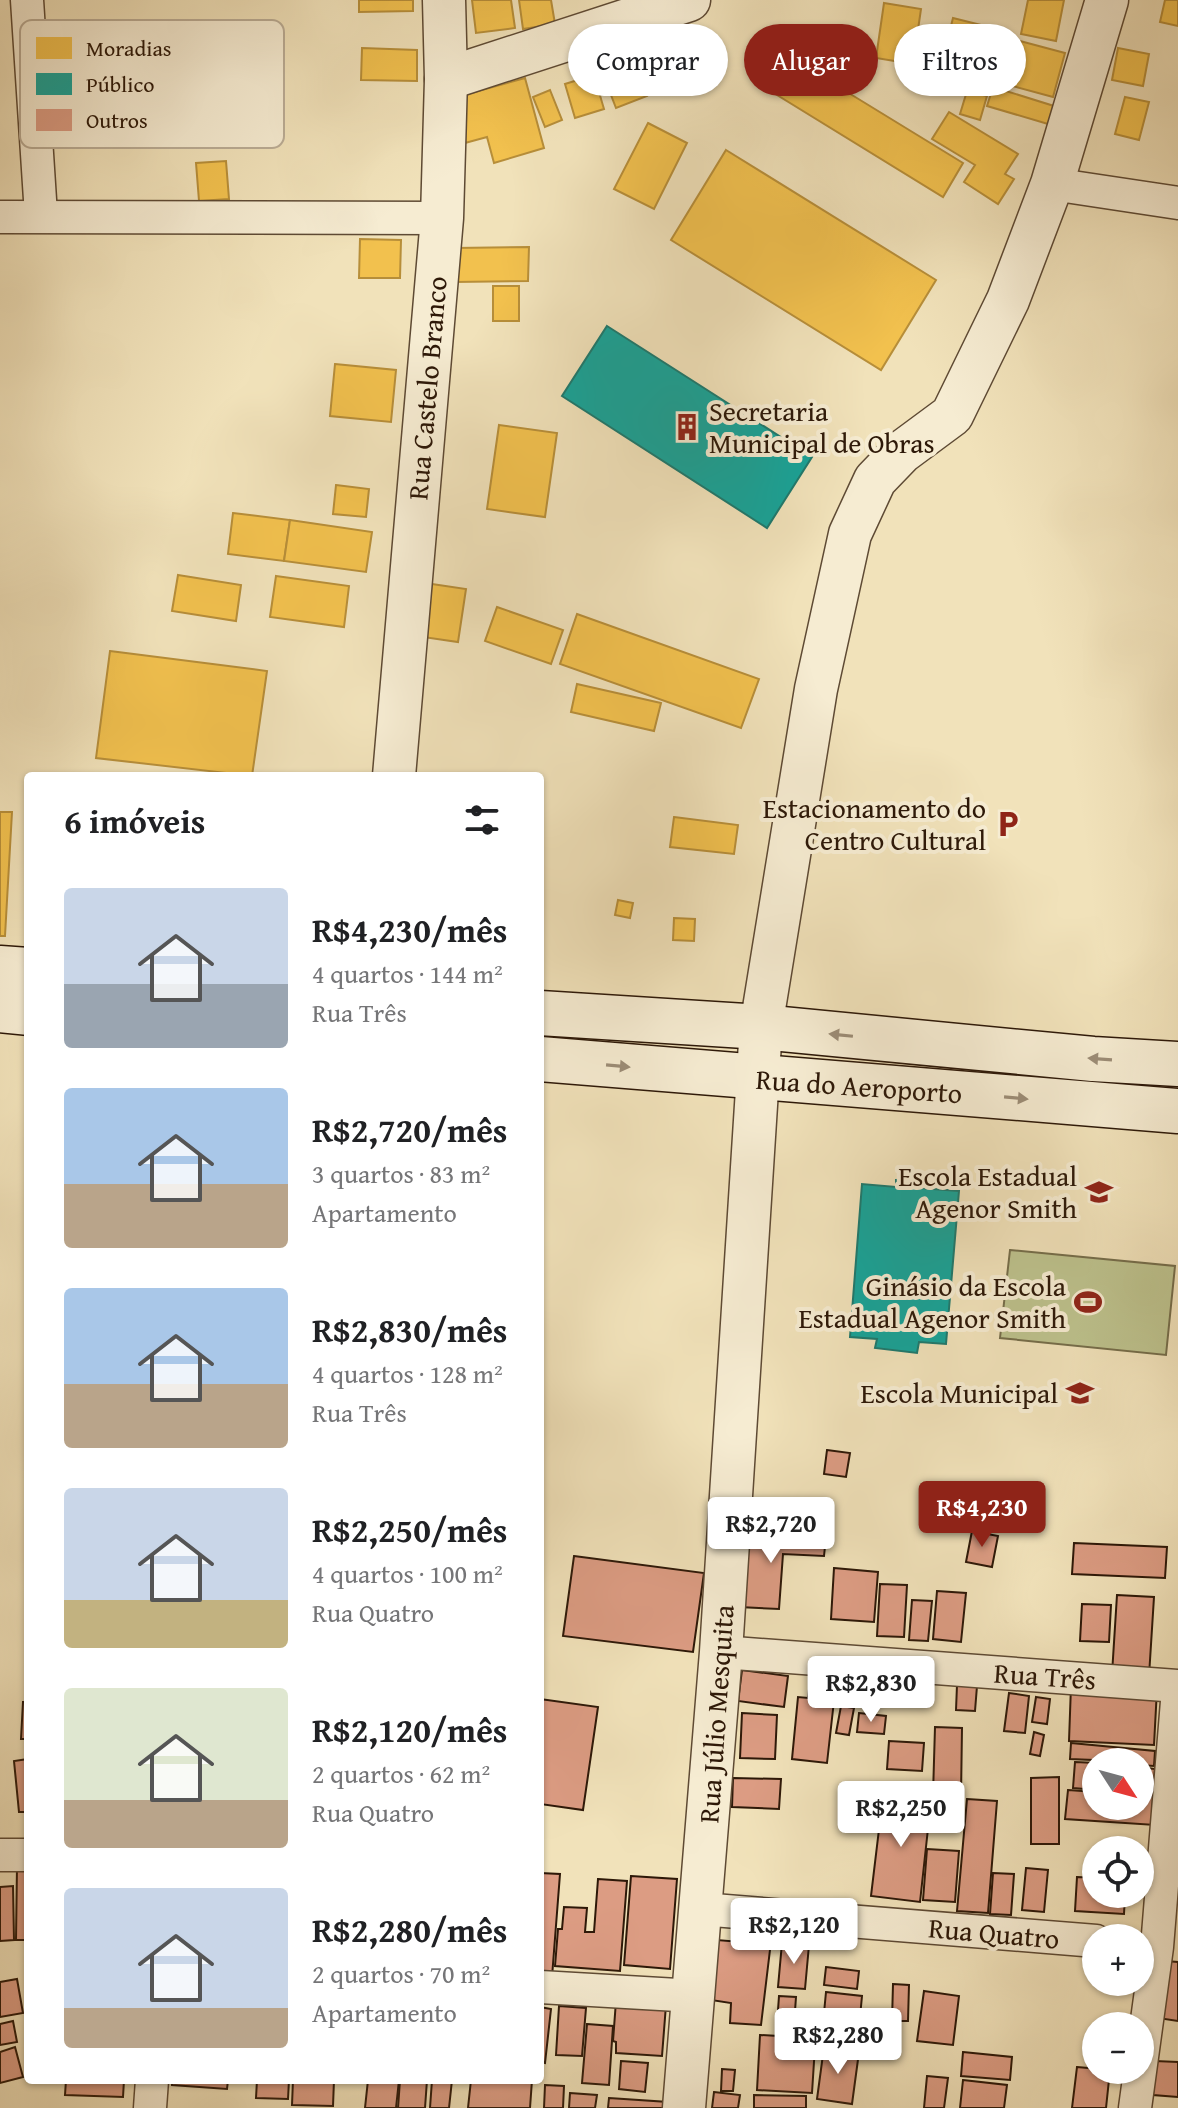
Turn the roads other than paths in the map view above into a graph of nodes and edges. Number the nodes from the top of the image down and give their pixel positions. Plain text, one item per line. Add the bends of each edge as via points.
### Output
1 (27, 0) edge
2 (444, 0) edge
3 (689, 0) edge
4 (1107, 0) edge
5 (28, 20) edge
6 (446, 79) junction
7 (37, 148) edge
8 (1052, 184) junction
9 (1178, 203) edge
10 (41, 215) junction
11 (0, 217) edge
12 (442, 218) junction
13 (394, 772) edge
14 (0, 968) edge
15 (24, 970) edge
16 (0, 1010) edge
17 (24, 1013) edge
18 (544, 1013) edge
19 (761, 1027) junction
20 (544, 1059) edge
21 (1178, 1064) edge
22 (758, 1079) junction
23 (1178, 1111) edge
24 (721, 1652) junction
25 (1178, 1688) edge
26 (0, 1855) edge
27 (24, 1855) edge
28 (701, 1909) junction
29 (1082, 1940) edge
30 (1158, 1947) edge
31 (544, 1987) edge
32 (695, 1996) junction
33 (152, 2084) edge
34 (150, 2108) edge
35 (684, 2108) edge
36 (1135, 2108) edge

1 - 5 street
2 - 6 street, Rua Castelo Branco
3 - 6 street
4 - 8 street, Rua Júlio Mesquita
6 - 12 street, Rua Castelo Branco
7 - 10 street
8 - 9 street
8 - 19 street, Rua Júlio Mesquita via 1008,300 952,415 875,480 850,534 816,689
10 - 11 street
10 - 12 street
12 - 13 street, Rua Castelo Branco
14 - 15 main road
16 - 17 main road
18 - 19 main road, Rua do Aeroporto
21 -> 19 main road, Rua do Aeroporto
19 - 22 street, Rua Júlio Mesquita
20 -> 22 main road, Rua do Aeroporto
22 -> 23 main road, Rua do Aeroporto
22 - 24 street, Rua Júlio Mesquita
24 - 25 street, Rua Três
24 - 28 street, Rua Júlio Mesquita
25 - 30 street
26 - 27 street
28 - 29 street, Rua Quatro
28 - 32 street, Rua Júlio Mesquita
30 - 36 street
31 - 32 street
32 - 35 street, Rua Júlio Mesquita
33 - 34 street

